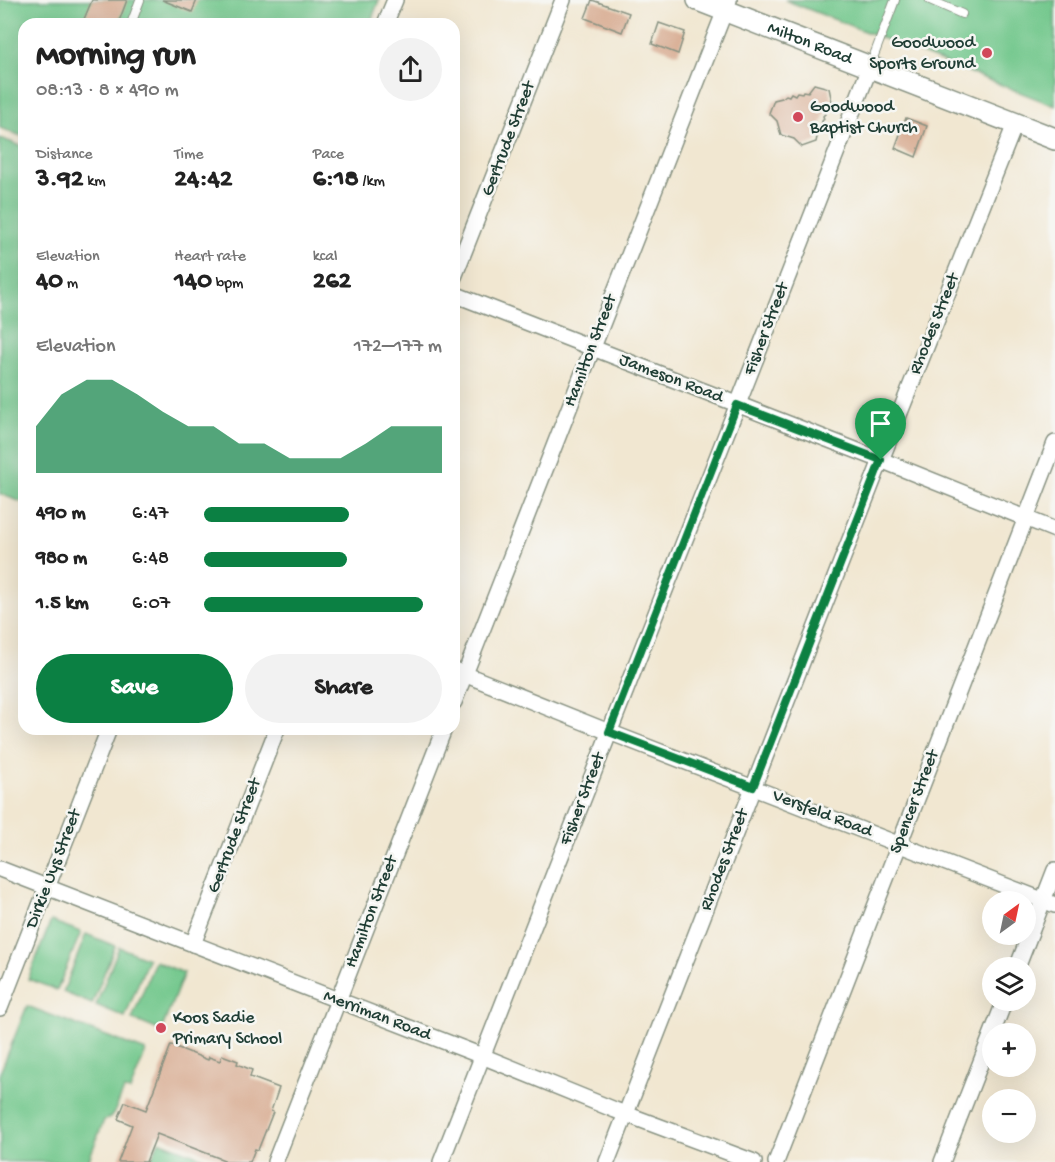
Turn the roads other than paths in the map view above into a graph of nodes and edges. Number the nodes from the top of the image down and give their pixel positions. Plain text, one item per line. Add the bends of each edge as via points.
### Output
1 (140, 0) edge
2 (395, 0) edge
3 (563, 0) edge
4 (698, 0) edge
5 (895, 0) edge
6 (930, 0) edge
7 (727, 5) edge
8 (962, 14) dead end
9 (133, 18) edge
10 (388, 18) edge
11 (870, 67) junction
12 (1015, 124) junction
13 (1055, 139) edge
14 (460, 262) edge
15 (460, 296) edge
16 (592, 348) junction
17 (737, 405) junction
18 (1055, 443) edge
19 (881, 460) junction
20 (1026, 518) junction
21 (1055, 530) edge
22 (460, 672) edge
23 (609, 732) junction
24 (107, 735) edge
25 (275, 735) edge
26 (442, 735) edge
27 (753, 787) junction
28 (898, 844) junction
29 (0, 868) edge
30 (1055, 870) edge
31 (47, 888) junction
32 (1049, 903) edge
33 (193, 944) junction
34 (1022, 957) edge
35 (337, 1000) junction
36 (0, 1008) edge
37 (1001, 1011) edge
38 (482, 1056) junction
39 (626, 1114) junction
40 (275, 1162) edge
41 (441, 1162) edge
42 (607, 1162) edge
43 (754, 1162) edge
44 (776, 1162) edge
45 (942, 1162) edge

1 - 9 lane
2 - 10 street
3 - 14 street, Gertrude Street
4 - 7 street, Milton Road
5 - 11 lane
6 - 8 lane
7 - 11 street, Milton Road
7 - 16 street, Hamilton Street
11 - 12 street, Milton Road
11 - 17 street, Fisher Street
12 - 13 street, Milton Road
12 - 19 street, Rhodes Street
15 - 16 street, Jameson Road
16 - 17 street, Jameson Road
16 - 22 street, Hamilton Street
17 - 19 street, Jameson Road
17 - 23 street, Fisher Street
18 - 20 street, Spencer Street
19 - 20 street, Jameson Road
19 - 27 street, Rhodes Street
20 - 21 street, Jameson Road
20 - 28 street, Spencer Street
22 - 23 street, Versfeld Road
23 - 27 street, Versfeld Road
23 - 38 street, Fisher Street
24 - 31 street, Dirkie Uys Street
25 - 33 street, Gertrude Street
26 - 35 street, Hamilton Street
27 - 28 street, Versfeld Road
27 - 39 street, Rhodes Street
28 - 32 street, Versfeld Road
28 - 44 street, Spencer Street
29 - 31 street, Merriman Road
30 - 32 street
31 - 33 street, Merriman Road
31 - 36 street, Dirkie Uys Street
32 - 34 street
33 - 35 street, Merriman Road
35 - 38 street, Merriman Road
35 - 40 street, Hamilton Street
37 - 45 street
38 - 39 street, Merriman Road
38 - 41 street, Fisher Street
39 - 42 street, Rhodes Street
39 - 43 street, Merriman Road

